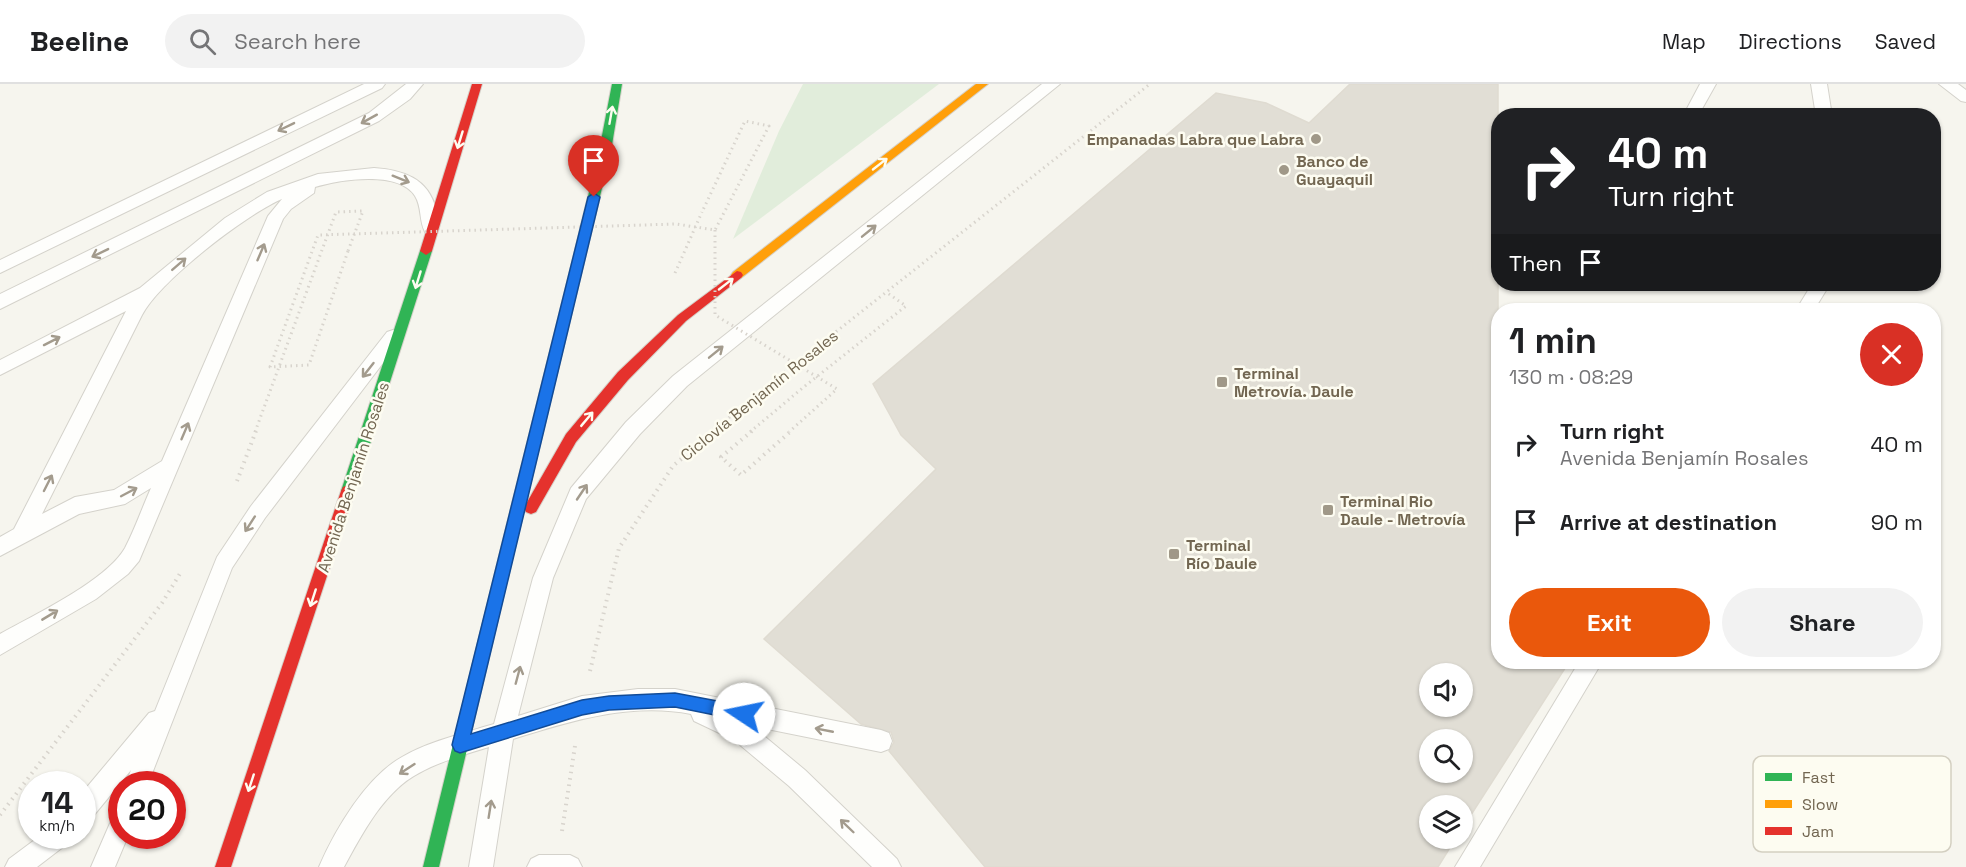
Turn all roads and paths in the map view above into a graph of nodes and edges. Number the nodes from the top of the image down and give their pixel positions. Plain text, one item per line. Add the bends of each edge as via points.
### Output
1 (377, 84) edge
2 (415, 84) edge
3 (477, 84) edge
4 (617, 84) edge
5 (983, 84) edge
6 (1053, 84) edge
7 (1149, 84) edge
8 (1708, 84) edge
9 (1819, 84) edge
10 (1947, 84) edge
11 (1966, 97) edge
12 (1694, 108) edge
13 (1823, 108) edge
14 (344, 176) junction
15 (715, 230) junction
16 (432, 237) junction
17 (0, 267) edge
18 (886, 292) junction
19 (146, 293) junction
20 (0, 302) edge
21 (682, 318) junction
22 (404, 324) junction
23 (0, 368) edge
24 (170, 466) junction
25 (236, 482) dead end
26 (21, 535) junction
27 (512, 540) junction
28 (0, 547) edge
29 (187, 562) dead end
30 (0, 645) edge
31 (1588, 669) edge
32 (675, 700) junction
33 (170, 705) junction
34 (582, 707) junction
35 (503, 732) junction
36 (881, 741) dead end
37 (460, 745) junction
38 (142, 771) edge
39 (96, 795) edge
40 (0, 815) edge
41 (41, 849) edge
42 (111, 849) edge
43 (555, 866) edge
44 (17, 867) edge
45 (103, 867) edge
46 (223, 867) edge
47 (331, 867) edge
48 (431, 867) edge
49 (480, 867) edge
50 (889, 867) edge
51 (1467, 867) edge

1 -> 17 lane
2 -> 20 lane via 374,117
3 -> 16 main road, Avenida Benjamín Rosales
27 -> 4 main road via 605,151
21 -> 5 main road
35 -> 6 lane via 543,578 578,494 633,428 680,381
7 - 18 path, Ciclovía Benjamín Rosales
8 - 12 lane
9 - 13 lane
10 - 11 lane
14 -> 16 lane via 383,174 401,177 417,187 427,199
19 -> 14 lane via 246,209 283,190
24 -> 14 lane via 276,216 310,187
15 - 18 path, bridge via 715,315 837,389 741,475 721,457 805,386 906,306
15 - 21 path, bridge via 769,126 745,121 702,212 669,286
15 - 25 path, bridge via 676,224 318,235 270,367 309,365 348,251 363,211 336,212
16 -> 22 main road, Avenida Benjamín Rosales
18 - 34 path, Ciclovía Benjamín Rosales via 673,466 619,548
23 -> 19 lane
26 -> 19 lane
27 -> 21 main road via 571,438 624,376
22 -> 33 lane via 258,512 224,563
22 -> 46 main road, Avenida Benjamín Rosales
26 -> 24 lane via 75,506 118,498
30 -> 24 lane via 122,569 132,555
26 - 28 lane
27 - 37 main road
29 - 40 path via 162,603
31 - 51 lane
32 - 34 lane
36 -> 32 lane
50 -> 32 lane via 797,777 742,732
33 - 38 lane
33 - 39 lane
34 - 35 lane
34 - 43 path, Ciclovía Benjamín Rosales
35 - 37 lane
49 -> 35 lane
37 -> 47 lane via 410,765 388,782 354,824
37 - 48 main road
41 - 44 lane
42 - 45 lane

